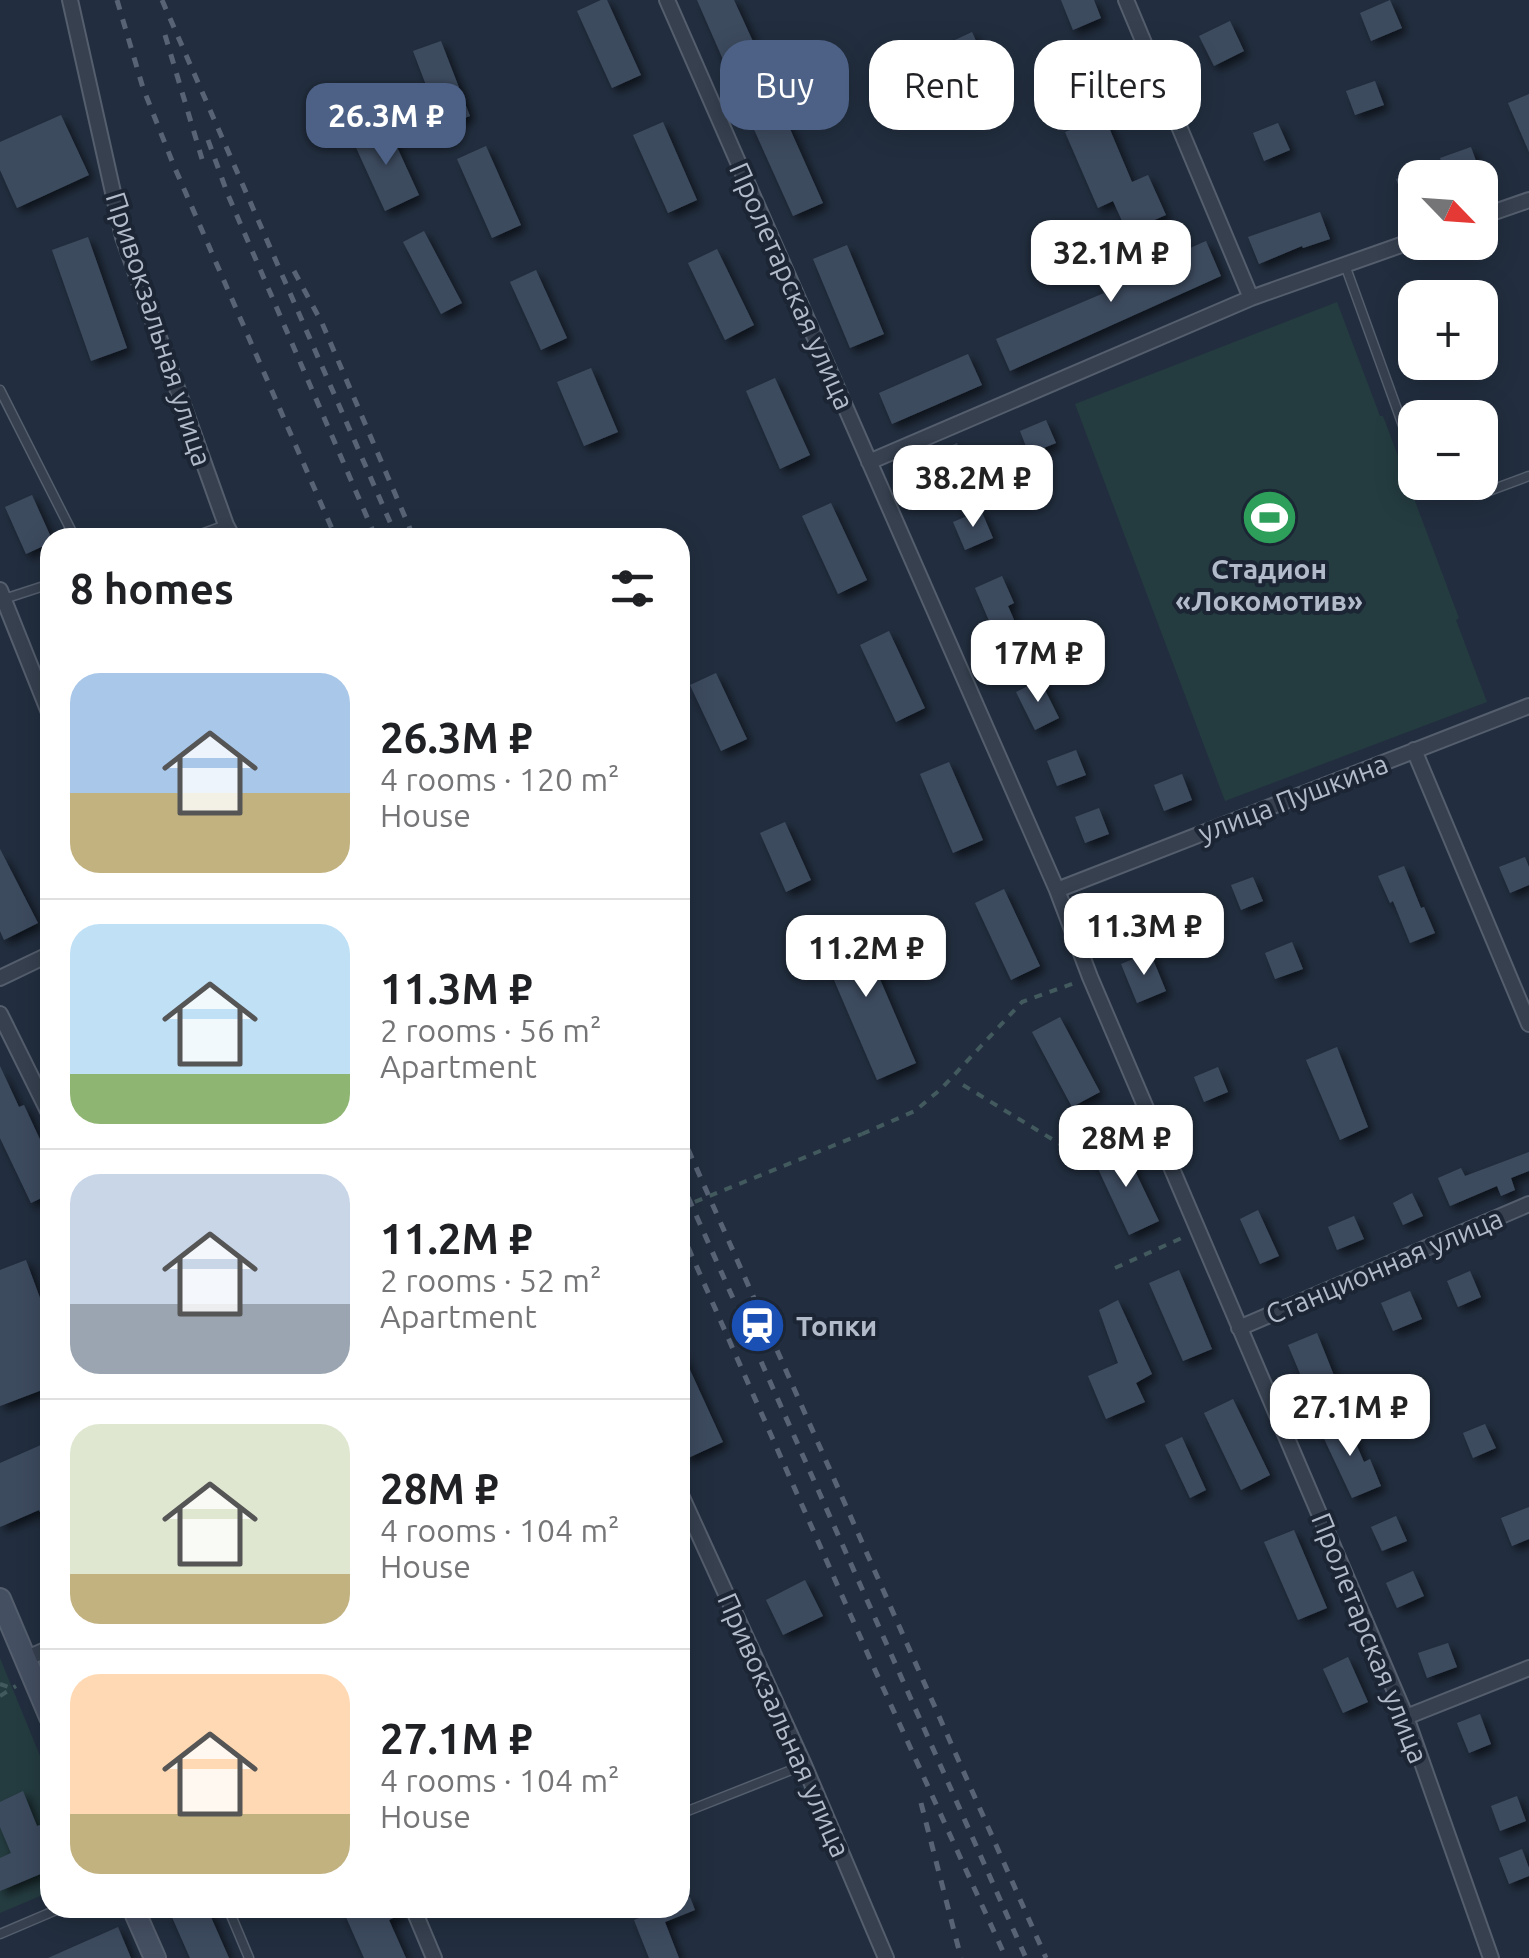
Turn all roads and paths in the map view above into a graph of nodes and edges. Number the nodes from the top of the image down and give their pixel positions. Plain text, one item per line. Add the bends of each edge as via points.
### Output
1 (70, 0) edge
2 (666, 0) edge
3 (1126, 0) edge
4 (1529, 200) edge
5 (1498, 211) edge
6 (1398, 246) edge
7 (1345, 265) junction
8 (1250, 298) junction
9 (0, 390) edge
10 (1398, 412) edge
11 (869, 462) junction
12 (1529, 476) edge
13 (1498, 488) edge
14 (70, 528) edge
15 (228, 528) edge
16 (40, 586) edge
17 (2, 595) edge
18 (40, 691) edge
19 (1529, 706) edge
20 (1414, 750) junction
21 (1057, 890) junction
22 (40, 959) edge
23 (1090, 977) junction
24 (0, 978) edge
25 (0, 1014) edge
26 (1529, 1024) edge
27 (963, 1086) dead end
28 (40, 1096) edge
29 (1163, 1148) junction
30 (690, 1204) edge
31 (1529, 1204) edge
32 (1198, 1230) junction
33 (1116, 1268) dead end
34 (1239, 1328) junction
35 (690, 1527) edge
36 (0, 1600) edge
37 (40, 1652) edge
38 (25, 1659) junction
39 (1529, 1668) edge
40 (0, 1684) edge
41 (20, 1684) dead end
42 (11, 1688) junction
43 (40, 1693) edge
44 (0, 1696) edge
45 (1406, 1717) junction
46 (804, 1765) junction
47 (690, 1810) edge
48 (40, 1917) edge
49 (138, 1918) edge
50 (232, 1918) edge
51 (417, 1918) edge
52 (0, 1934) edge
53 (156, 1958) edge
54 (250, 1958) edge
55 (434, 1958) edge
56 (886, 1958) edge
57 (1492, 1958) edge

1 - 15 street, Привокзальная улица via 123,237
2 - 11 street, Пролетарская улица
3 - 8 street
4 - 5 street
6 - 7 street
7 - 8 street
7 - 10 lane
8 - 11 street
9 - 14 lane
11 - 21 street, Пролетарская улица
12 - 13 lane
16 - 17 lane
17 - 18 street
19 - 20 street, улица Пушкина
20 - 21 street, улица Пушкина
20 - 26 street
21 - 23 street, Пролетарская улица
22 - 24 street
23 - 29 street, Пролетарская улица
23 - 30 path, bridge via 1022,1002 915,1111
25 - 28 street
27 - 29 path via 1060,1144 1084,1148 1123,1135
29 - 32 street, Пролетарская улица
31 - 34 street, Станционная улица
32 - 33 path
32 - 34 street, Пролетарская улица
34 - 45 street, Пролетарская улица
35 - 46 street, Привокзальная улица
36 - 38 street
37 - 38 street
38 - 43 street
39 - 45 street
40 - 42 path
41 - 42 path
42 - 44 path
45 - 57 street, Пролетарская улица
46 - 47 lane
46 - 56 street, Привокзальная улица
48 - 52 lane
49 - 53 street
50 - 54 lane
51 - 55 street

